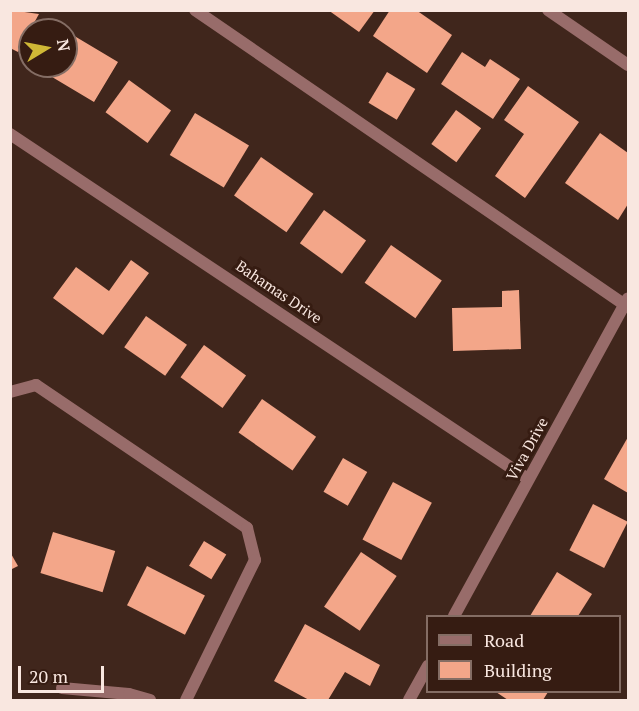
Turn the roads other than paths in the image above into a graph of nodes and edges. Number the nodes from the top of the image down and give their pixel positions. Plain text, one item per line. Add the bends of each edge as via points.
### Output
1 (195, 10) edge
2 (548, 10) edge
3 (628, 65) edge
4 (10, 134) edge
5 (627, 303) edge
6 (10, 392) edge
7 (528, 479) junction
8 (455, 615) edge
9 (426, 670) edge
10 (62, 688) dead end
11 (150, 700) edge
12 (186, 700) edge
13 (409, 700) edge

1 - 5 street
2 - 3 street
4 - 7 street, Bahamas Drive
5 - 7 street, Viva Drive
6 - 12 street via 36,385 247,528 255,560
7 - 8 street, Viva Drive
9 - 13 street
10 - 11 street via 129,694

